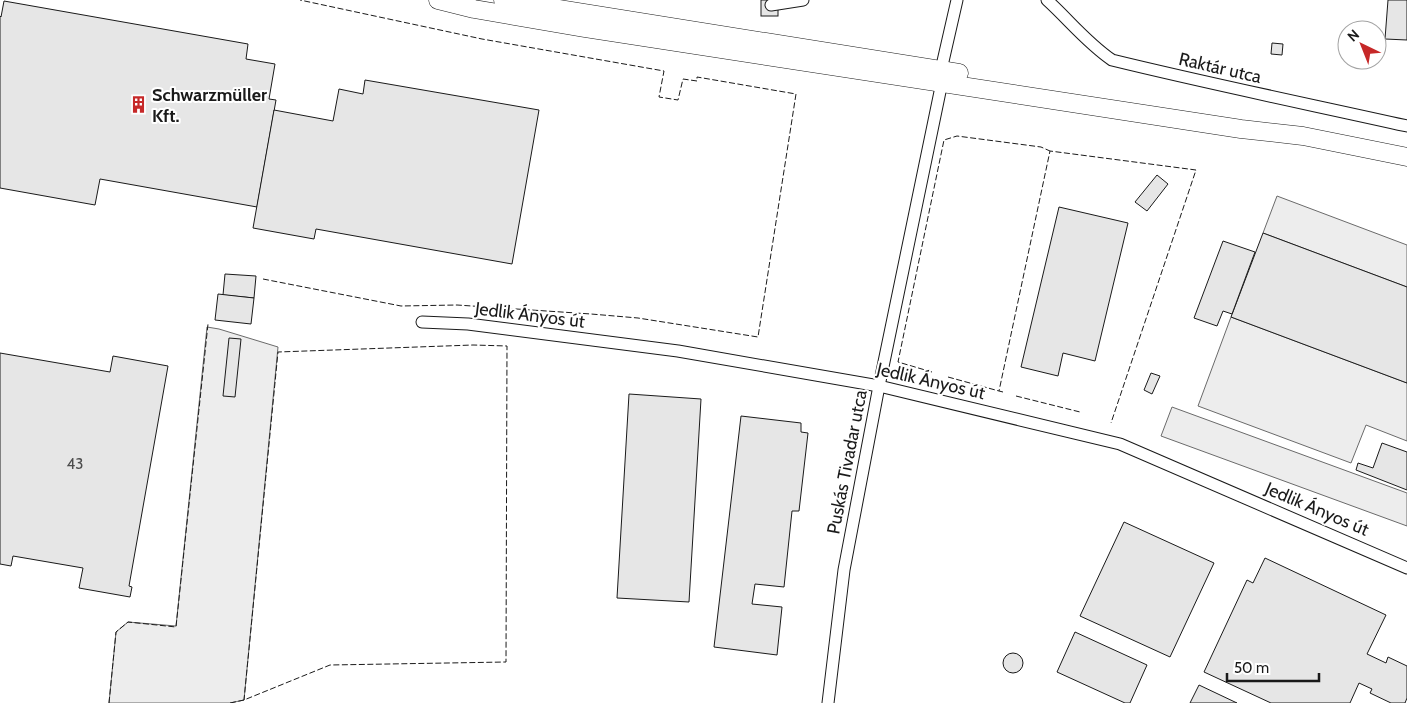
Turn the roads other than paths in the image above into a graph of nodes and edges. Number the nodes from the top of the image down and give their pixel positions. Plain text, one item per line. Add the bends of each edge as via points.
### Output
1 (438, 0) edge
2 (503, 0) edge
3 (803, 0) edge
4 (957, 0) edge
5 (1047, 0) edge
6 (771, 5) dead end
7 (941, 76) junction
8 (1407, 126) edge
9 (1407, 157) edge
10 (422, 322) dead end
11 (879, 386) junction
12 (1407, 568) edge
13 (828, 703) edge

1 - 7 main road via 584,28 855,70
2 - 7 main road
3 - 6 street
4 - 7 street, Puskás Tivadar utca
5 - 8 street, Raktár utca via 1094,48 1112,60
7 - 9 main road via 1241,130 1303,136
7 - 11 street, Puskás Tivadar utca
10 - 11 street, Jedlik Ányos út via 468,324 678,351
11 - 12 street, Jedlik Ányos út via 1125,446
11 - 13 street, Puskás Tivadar utca via 844,570

